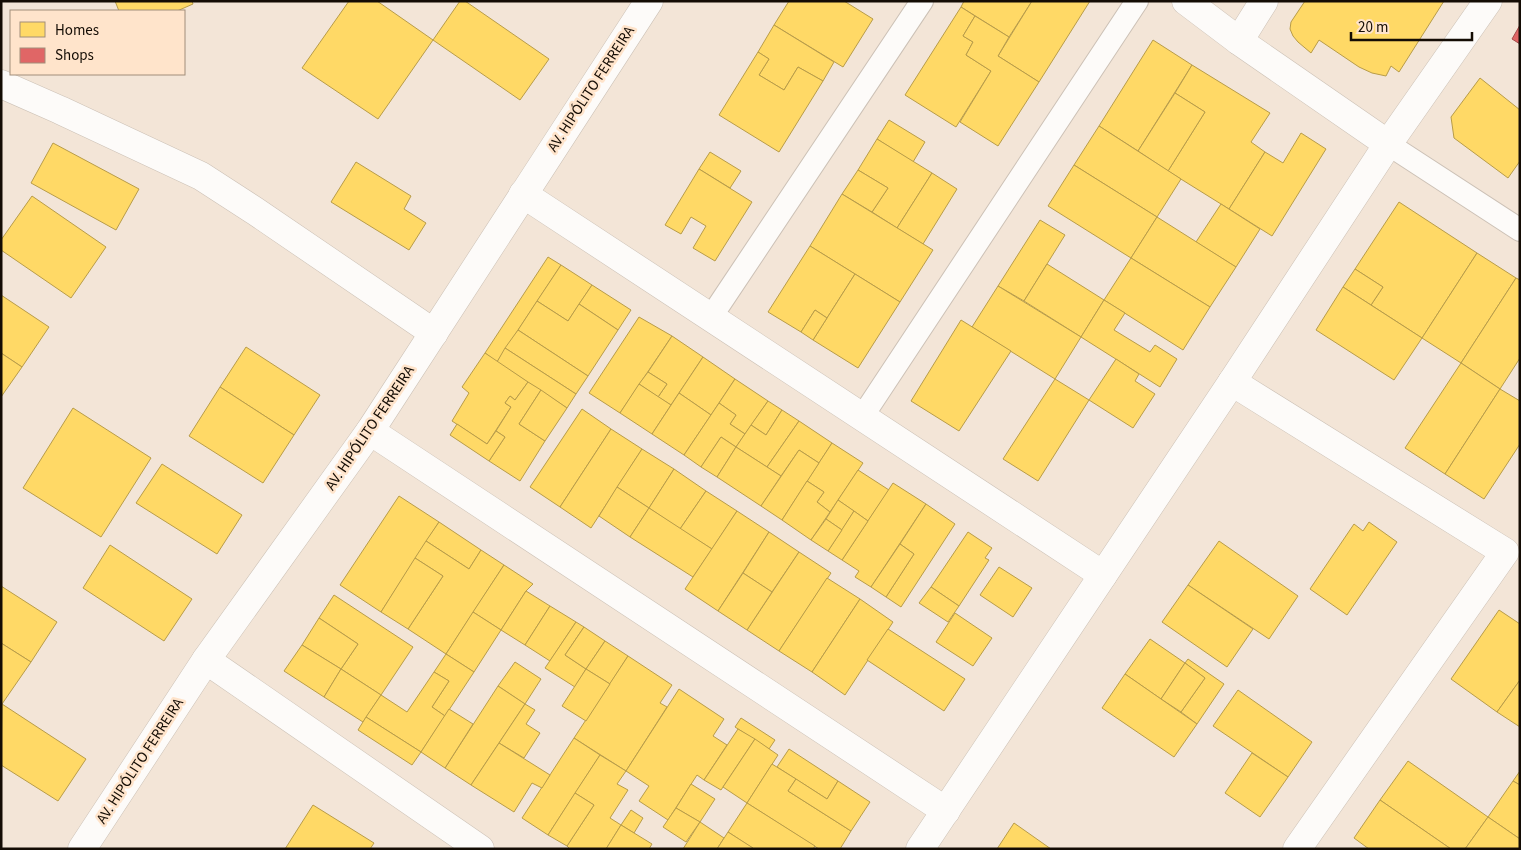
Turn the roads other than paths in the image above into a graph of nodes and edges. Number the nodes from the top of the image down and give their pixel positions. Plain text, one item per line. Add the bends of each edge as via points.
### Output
1 (649, 1) edge
2 (922, 1) edge
3 (1137, 1) edge
4 (1186, 1) edge
5 (1264, 1) edge
6 (1488, 1) edge
7 (1239, 41) junction
8 (1, 84) edge
9 (1388, 144) junction
10 (523, 194) junction
11 (1520, 230) edge
12 (711, 317) junction
13 (434, 333) junction
14 (1232, 382) junction
15 (862, 417) junction
16 (370, 431) junction
17 (1512, 556) edge
18 (1103, 575) junction
19 (206, 660) junction
20 (946, 810) junction
21 (82, 849) edge
22 (480, 849) edge
23 (920, 849) edge
24 (1298, 849) edge

1 - 10 street, AV. HIPÓLITO FERREIRA
2 - 12 lane
3 - 15 lane
4 - 7 street
5 - 7 street
6 - 9 street
7 - 9 street
8 - 13 street via 201,176
9 - 11 lane
9 - 14 street
10 - 12 street
10 - 13 street, AV. HIPÓLITO FERREIRA
12 - 15 street
13 - 16 street, AV. HIPÓLITO FERREIRA
14 - 17 street
14 - 18 street
15 - 18 street
16 - 19 street, AV. HIPÓLITO FERREIRA
16 - 20 street
17 - 24 street
18 - 20 street
19 - 21 street, AV. HIPÓLITO FERREIRA
19 - 22 street
20 - 23 street

